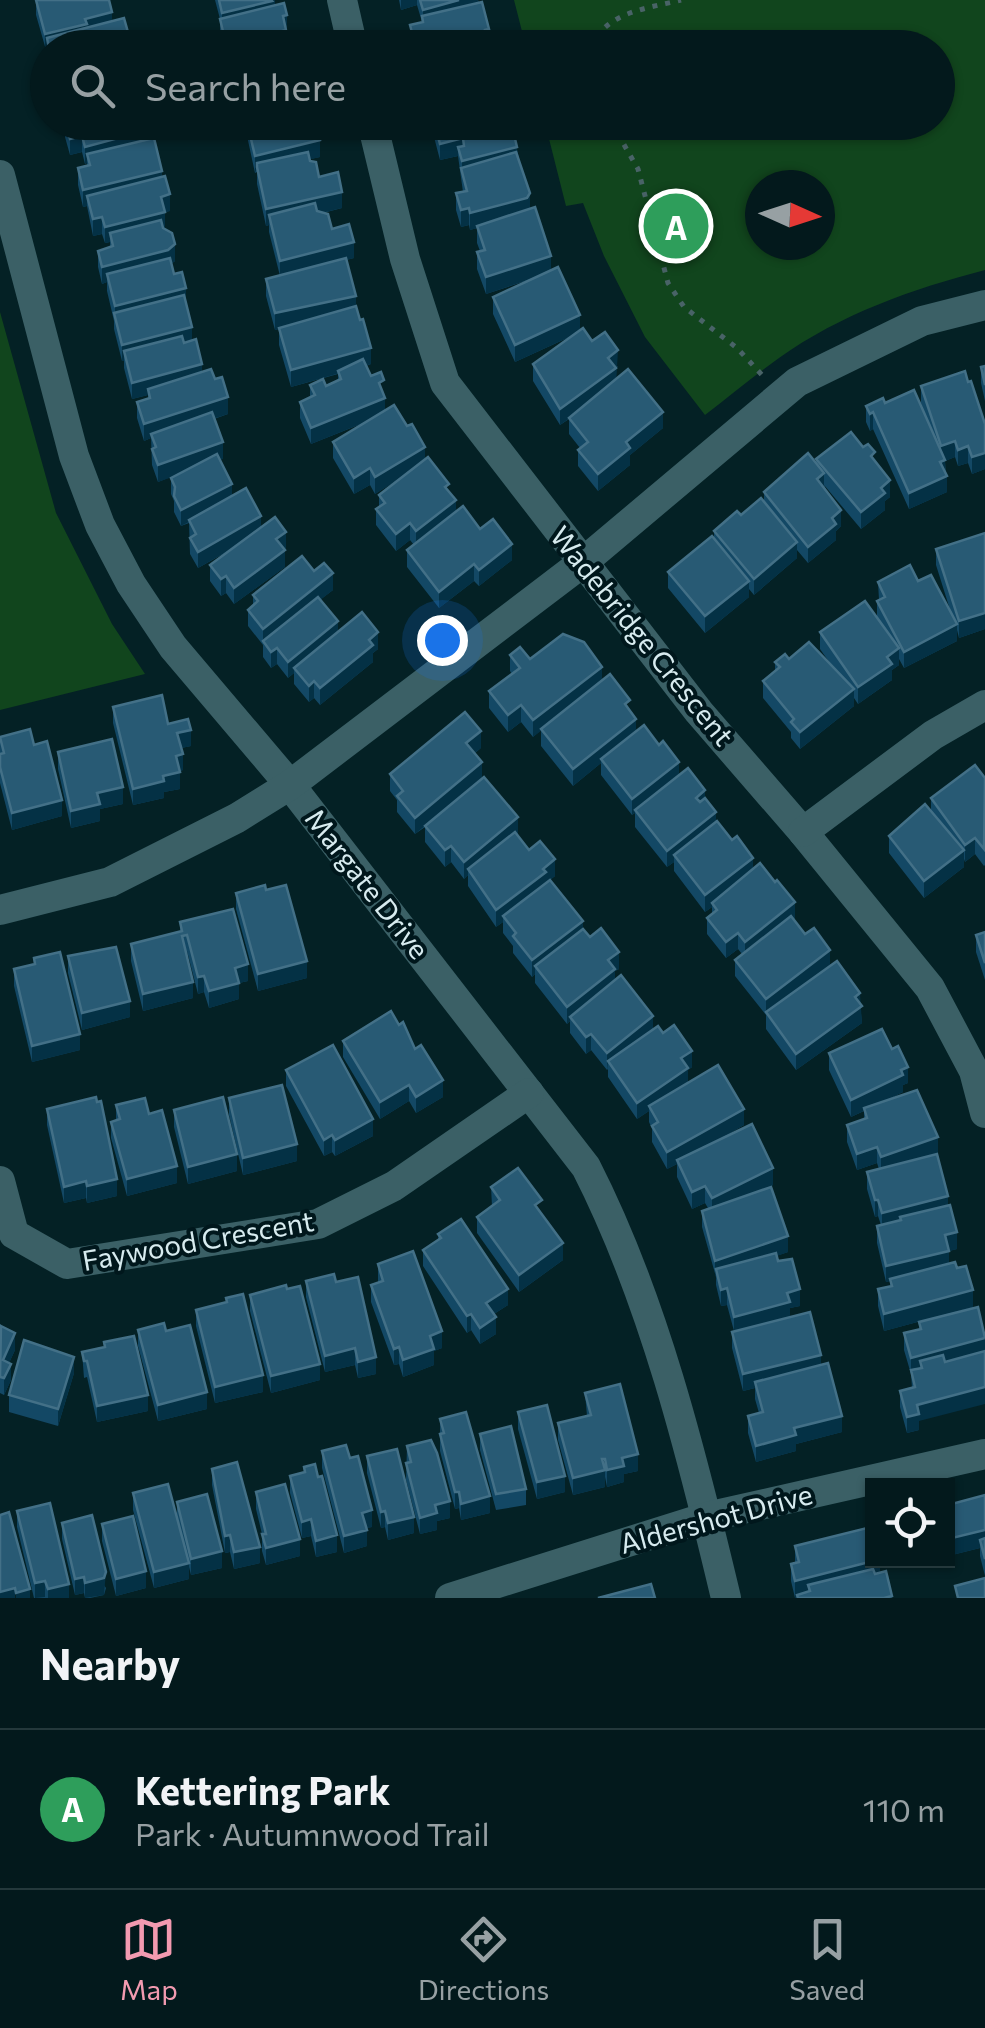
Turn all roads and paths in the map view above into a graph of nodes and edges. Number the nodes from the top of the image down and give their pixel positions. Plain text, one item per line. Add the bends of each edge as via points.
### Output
1 (342, 0) edge
2 (681, 0) edge
3 (349, 30) edge
4 (602, 30) edge
5 (376, 140) edge
6 (621, 140) edge
7 (0, 176) edge
8 (985, 305) edge
9 (762, 374) dead end
10 (582, 563) junction
11 (985, 705) edge
12 (290, 785) junction
13 (803, 832) junction
14 (0, 910) edge
15 (979, 1069) edge
16 (529, 1093) junction
17 (985, 1112) edge
18 (0, 1181) edge
19 (985, 1454) edge
20 (707, 1517) junction
21 (450, 1598) edge
22 (726, 1598) edge

1 - 3 street
2 - 4 path via 623,14
5 - 10 street, Wadebridge Crescent via 445,383
6 - 9 path via 638,169 668,283 684,308
7 - 12 street, Margate Drive via 74,456 100,525 173,646
8 - 10 street via 922,321 797,382
10 - 12 street
10 - 13 street, Wadebridge Crescent
11 - 13 street
12 - 14 street via 110,882
12 - 16 street, Margate Drive
13 - 15 street, Wadebridge Crescent via 930,988
15 - 17 street, Wadebridge Crescent
16 - 18 street, Faywood Crescent via 394,1186 318,1224 67,1264 14,1234
16 - 20 street, Margate Drive via 586,1168 637,1277
19 - 20 street, Aldershot Drive
20 - 21 street, Aldershot Drive
20 - 22 street, Margate Drive

